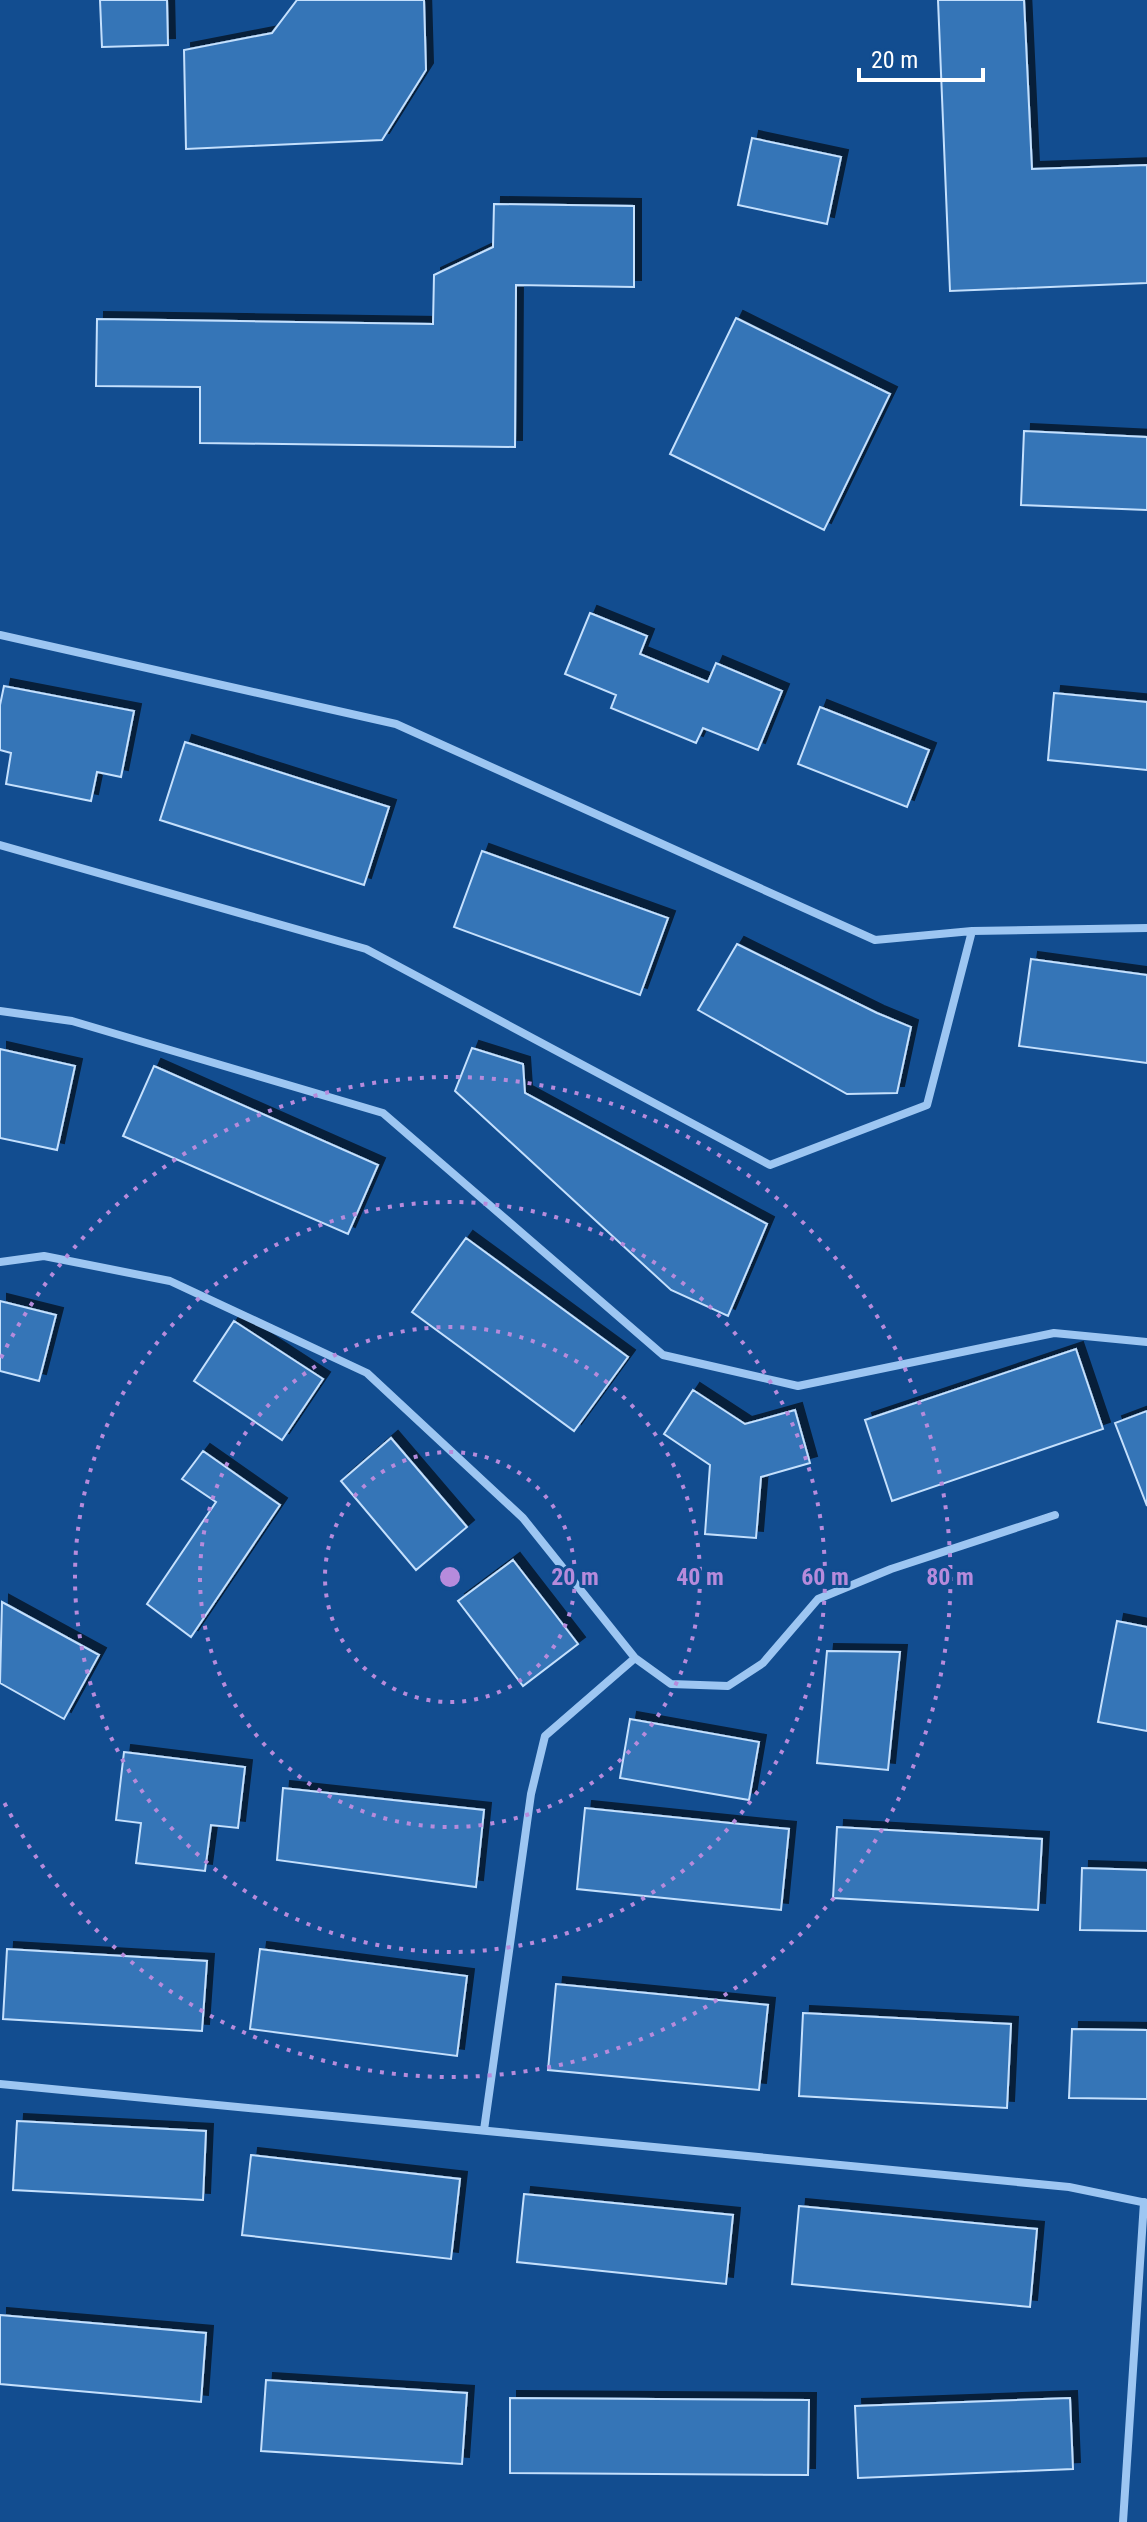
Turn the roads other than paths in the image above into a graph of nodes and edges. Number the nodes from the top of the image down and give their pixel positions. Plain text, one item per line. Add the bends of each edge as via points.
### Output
1 (0, 635) edge
2 (0, 845) edge
3 (1147, 928) edge
4 (972, 931) junction
5 (0, 1011) edge
6 (0, 1262) edge
7 (1147, 1342) edge
8 (1055, 1515) dead end
9 (635, 1658) junction
10 (0, 2084) edge
11 (484, 2130) junction
12 (1146, 2203) edge
13 (1123, 2522) edge

1 - 4 street via 396,724 875,940
2 - 4 street via 366,949 770,1165 927,1105
3 - 4 street
5 - 7 street via 72,1021 383,1113 663,1355 798,1386 1054,1333
6 - 9 street via 44,1256 170,1281 367,1373 523,1518
8 - 9 street via 818,1599 763,1663 728,1686 671,1684
9 - 11 street via 545,1736 531,1794
10 - 11 street
11 - 12 street via 1069,2187
12 - 13 street

